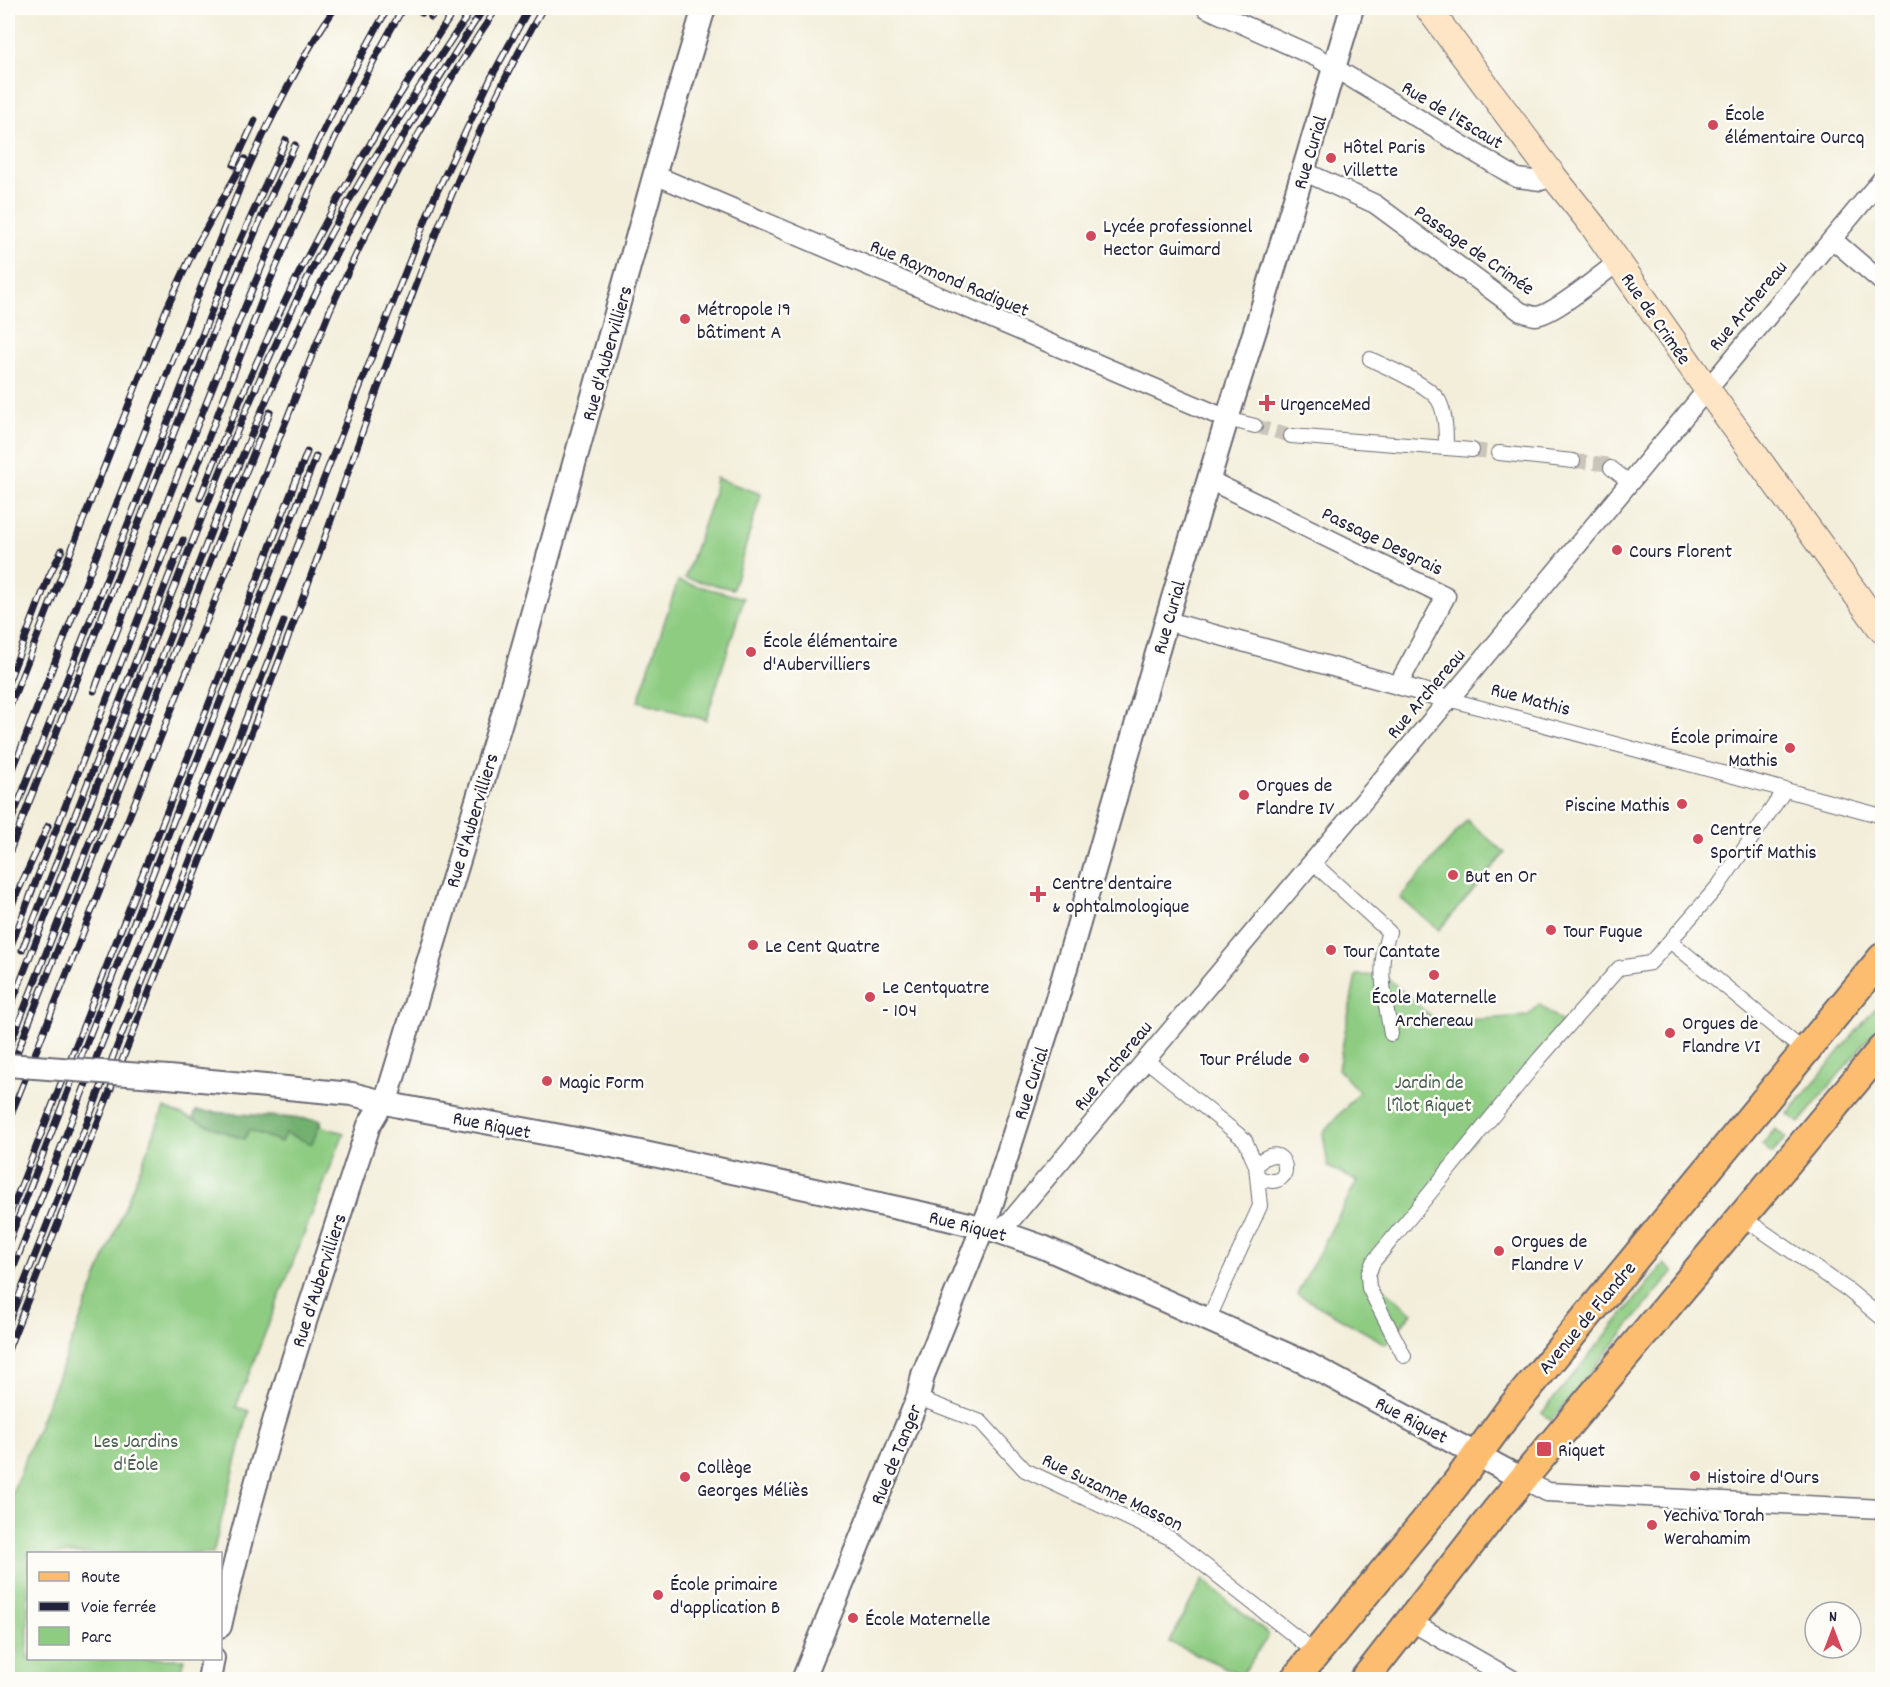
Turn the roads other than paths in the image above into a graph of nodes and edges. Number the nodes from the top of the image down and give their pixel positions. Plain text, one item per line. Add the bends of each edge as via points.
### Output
1 (704, 8) edge
2 (1206, 8) edge
3 (1352, 8) edge
4 (1428, 8) edge
5 (1334, 68) junction
6 (1303, 171) junction
7 (655, 175) junction
8 (1554, 177) junction
9 (1882, 179) edge
10 (1832, 239) junction
11 (1618, 262) junction
12 (1882, 282) edge
13 (1370, 359) dead end
14 (1707, 389) junction
15 (1227, 419) junction
16 (1255, 426) tunnel mouth
17 (1291, 436) tunnel mouth
18 (1446, 448) junction
19 (1472, 450) tunnel mouth
20 (1499, 453) tunnel mouth
21 (1573, 461) tunnel mouth
22 (1611, 468) tunnel mouth
23 (1209, 480) junction
24 (1629, 482) junction
25 (1167, 621) junction
26 (1882, 630) edge
27 (1398, 685) junction
28 (1448, 699) junction
29 (1785, 790) junction
30 (1882, 816) edge
31 (1312, 862) junction
32 (1670, 941) junction
33 (1882, 958) edge
34 (1390, 1034) dead end
35 (1805, 1052) junction
36 (1880, 1057) edge
37 (1146, 1060) junction
38 (8, 1065) edge
39 (383, 1101) junction
40 (1742, 1217) junction
41 (990, 1229) junction
42 (1882, 1318) edge
43 (1208, 1320) junction
44 (1404, 1356) dead end
45 (918, 1398) junction
46 (1477, 1454) junction
47 (1524, 1480) junction
48 (1882, 1509) edge
49 (222, 1618) edge
50 (1410, 1621) junction
51 (1316, 1652) junction
52 (213, 1660) edge
53 (209, 1680) edge
54 (803, 1680) edge
55 (1293, 1680) edge
56 (1364, 1680) edge
57 (1513, 1680) edge

1 - 7 street, Rue d'Aubervilliers
2 - 5 street, Rue de l'Escaut
3 - 5 street, Rue Curial
4 - 8 main road, Rue de Crimée
5 - 6 street, Rue Curial
5 - 8 street, Rue de l'Escaut via 1517,178 1541,182
6 - 11 street, Passage de Crimée via 1375,204 1521,312 1535,316 1546,313
6 - 15 street, Rue Curial
7 - 15 street, Rue Raymond Radiguet
7 - 39 street, Rue d'Aubervilliers via 516,672
8 - 11 main road, Rue de Crimée
9 - 10 street, Rue Archereau
10 - 12 street
10 - 14 street, Rue Archereau
11 - 14 main road, Rue de Crimée
13 - 18 street via 1425,387 1439,400
14 - 24 street, Rue Archereau
14 - 26 main road, Rue de Crimée
15 - 16 street
15 - 23 street, Rue Curial
17 - 18 street
18 - 19 street
20 - 21 street
22 - 24 street
23 - 25 street, Rue Curial
23 - 27 street, Passage Desgrais via 1446,596
24 - 28 street, Rue Archereau
25 - 27 street, Rue Mathis
25 - 41 street, Rue Curial via 1073,948 1006,1159
27 - 28 street, Rue Mathis
28 - 29 street, Rue Mathis
28 - 31 street, Rue Archereau
29 - 30 street, Rue Mathis
29 - 32 street via 1719,885
31 - 34 street via 1389,932 1381,966
31 - 37 street, Rue Archereau
32 - 35 street
32 - 44 street via 1650,963 1619,968 1539,1058 1372,1262 1369,1288
33 - 35 main road, Avenue de Flandre
35 - 46 main road, Avenue de Flandre
36 - 40 main road
37 - 41 street, Rue Archereau via 1012,1219
37 - 43 street via 1245,1140 1257,1171 1260,1206
38 - 39 street, Rue Riquet, bridge via 344,1093
39 - 41 street, Rue Riquet
39 - 49 street, Rue d'Aubervilliers via 369,1125 284,1386
40 - 42 street
40 - 47 main road
41 - 43 street, Rue Riquet via 1043,1247
41 - 45 street, Rue de Tanger via 923,1375
43 - 46 street, Rue Riquet via 1317,1369
45 - 51 street, Rue Suzanne Masson via 981,1422 1025,1470 1170,1538
45 - 54 street, Rue de Tanger
46 - 47 street, Rue Riquet
46 - 51 main road, Avenue de Flandre
47 - 48 street, Rue Riquet via 1547,1491
47 - 50 main road
50 - 56 main road
50 - 57 street
51 - 55 main road, Avenue de Flandre
52 - 53 street

